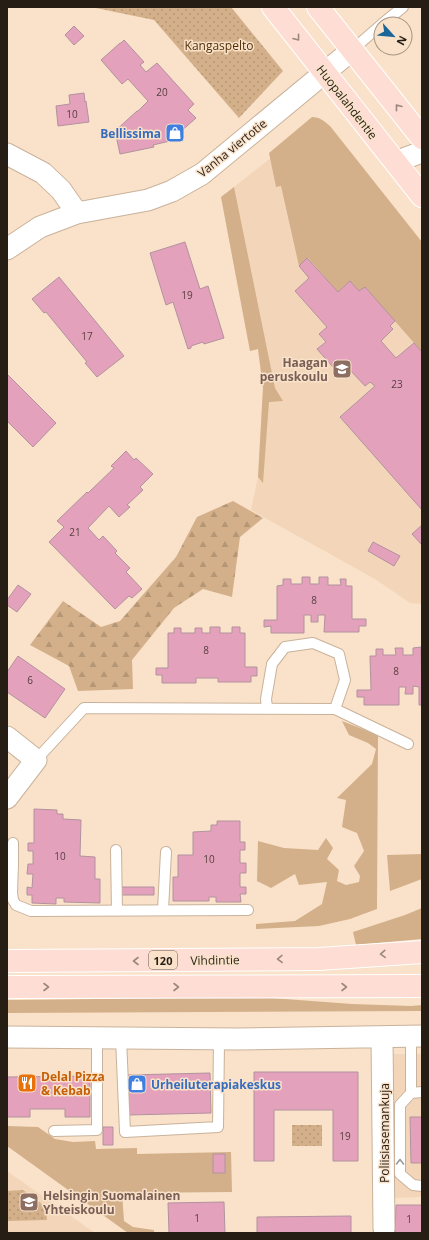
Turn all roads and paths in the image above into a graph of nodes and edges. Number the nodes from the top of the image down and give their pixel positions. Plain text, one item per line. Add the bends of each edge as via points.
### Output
1 (273, 7) edge
2 (318, 7) edge
3 (402, 7) edge
4 (392, 16) edge
5 (373, 32) edge
6 (352, 50) junction
7 (324, 73) junction
8 (422, 138) edge
9 (422, 152) edge
10 (7, 154) edge
11 (395, 162) junction
12 (422, 196) edge
13 (77, 213) junction
14 (7, 249) edge
15 (267, 708) junction
16 (335, 709) junction
17 (7, 737) edge
18 (408, 744) dead end
19 (36, 760) junction
20 (7, 798) edge
21 (13, 843) dead end
22 (116, 850) dead end
23 (166, 852) dead end
24 (10, 863) edge
25 (162, 910) junction
26 (248, 910) dead end
27 (117, 911) junction
28 (422, 952) edge
29 (7, 961) edge
30 (422, 986) edge
31 (7, 988) edge
32 (417, 1036) edge
33 (7, 1037) edge
34 (382, 1037) junction
35 (97, 1038) junction
36 (121, 1038) junction
37 (219, 1039) junction
38 (411, 1092) junction
39 (422, 1092) edge
40 (54, 1131) dead end
41 (422, 1186) edge
42 (384, 1229) dead end

1 -> 7 main road, Huopalahdentie
2 - 6 main road
3 - 4 lane
5 - 6 lane
6 - 7 street, Vanha viertotie
8 -> 6 main road
7 - 11 main road, Huopalahdentie
7 - 13 street, Vanha viertotie via 202,174 172,192 135,203
9 - 11 street
10 - 13 street via 43,173 61,190
11 - 12 main road, Huopalahdentie
13 - 14 street, Vanha viertotie via 40,227
15 - 16 lane
15 - 16 lane via 266,699 272,664 285,647 313,643 339,654 345,680
15 - 19 lane via 84,708
16 - 18 lane
17 - 19 street
19 - 20 street
21 - 24 lane
22 - 27 lane
23 - 25 lane
24 - 27 lane via 13,900 24,909
25 - 26 lane
25 - 27 lane
28 -> 29 main road, Vihdintie / 120 via 319,959
31 -> 30 main road
32 - 34 street
32 - 38 lane
33 - 35 street
34 - 37 street
34 - 42 street, Poliisiasemankuja
35 - 36 street
35 - 40 lane via 97,1130
36 - 37 street
36 - 37 lane via 125,1132 218,1127
38 - 39 lane
41 -> 38 lane via 412,1186 400,1174 400,1105

